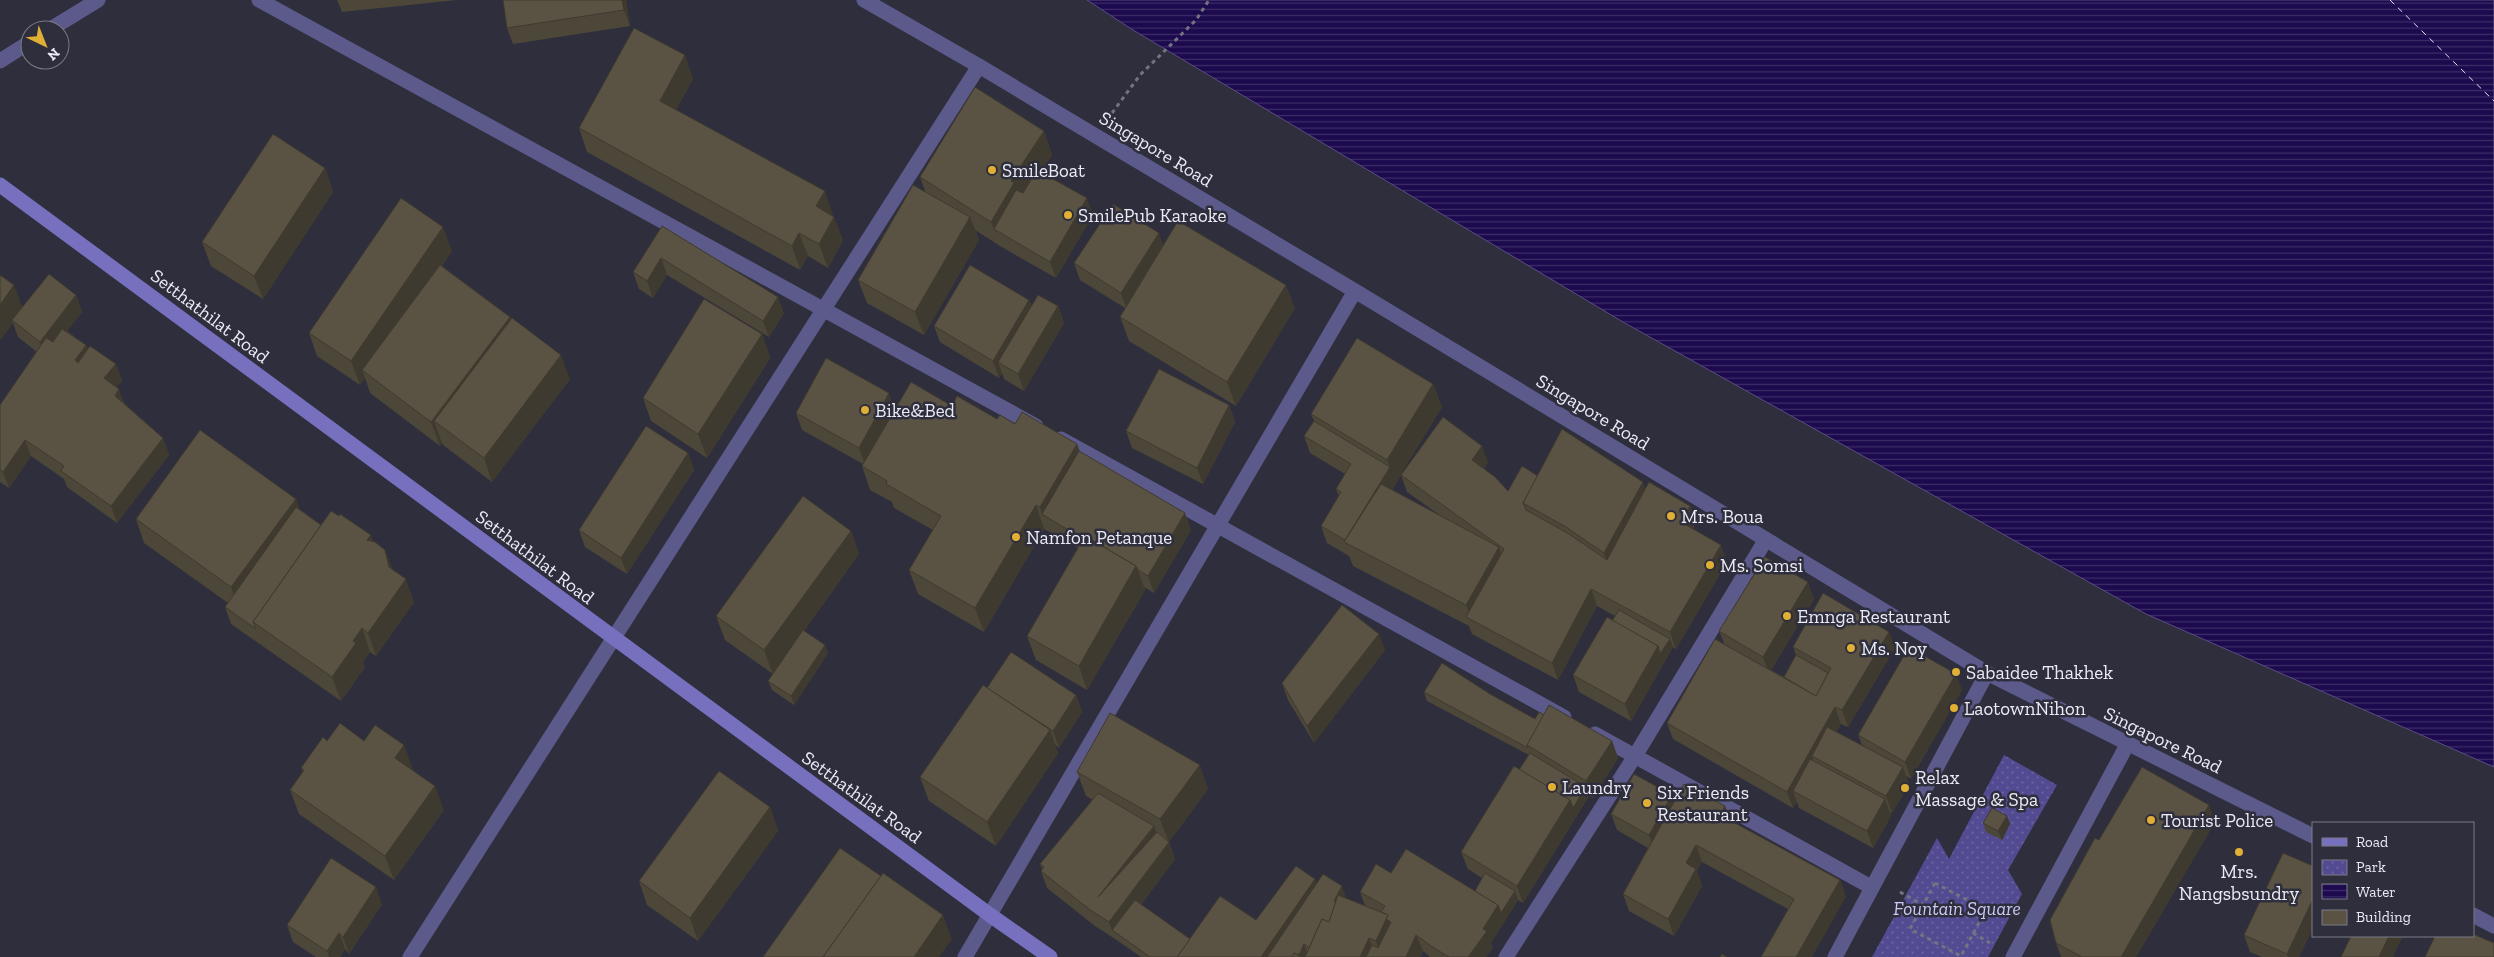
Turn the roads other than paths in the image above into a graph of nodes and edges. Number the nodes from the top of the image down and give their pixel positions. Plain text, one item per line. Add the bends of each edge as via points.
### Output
1 (98, 0) edge
2 (259, 0) edge
3 (864, 0) edge
4 (65, 20) edge
5 (20, 48) edge
6 (0, 61) edge
7 (978, 66) junction
8 (0, 185) edge
9 (1355, 291) junction
10 (824, 309) junction
11 (1217, 525) junction
12 (1766, 541) junction
13 (614, 640) junction
14 (1987, 673) junction
15 (2127, 745) junction
16 (1635, 756) junction
17 (2312, 836) edge
18 (1871, 887) junction
19 (990, 915) junction
20 (2474, 916) edge
21 (2494, 926) edge
22 (410, 957) edge
23 (965, 957) edge
24 (1050, 957) edge
25 (1506, 957) edge
26 (1835, 957) edge
27 (2013, 957) edge

1 - 4 street
2 - 10 street
3 - 7 street, Singapore Road
5 - 6 street
7 - 9 street, Singapore Road
7 - 10 street
8 - 13 street, Setthathilat Road
9 - 11 street
9 - 12 street, Singapore Road
10 - 11 street
10 - 13 street
11 - 16 street
11 - 19 street
12 - 14 street, Singapore Road
12 - 16 street
13 - 19 street, Setthathilat Road
13 - 22 street
14 - 15 street, Singapore Road
14 - 18 street
15 - 17 street, Singapore Road
15 - 27 street
16 - 18 street
16 - 25 street
18 - 26 street
19 - 23 street
19 - 24 street, Setthathilat Road
20 - 21 street

